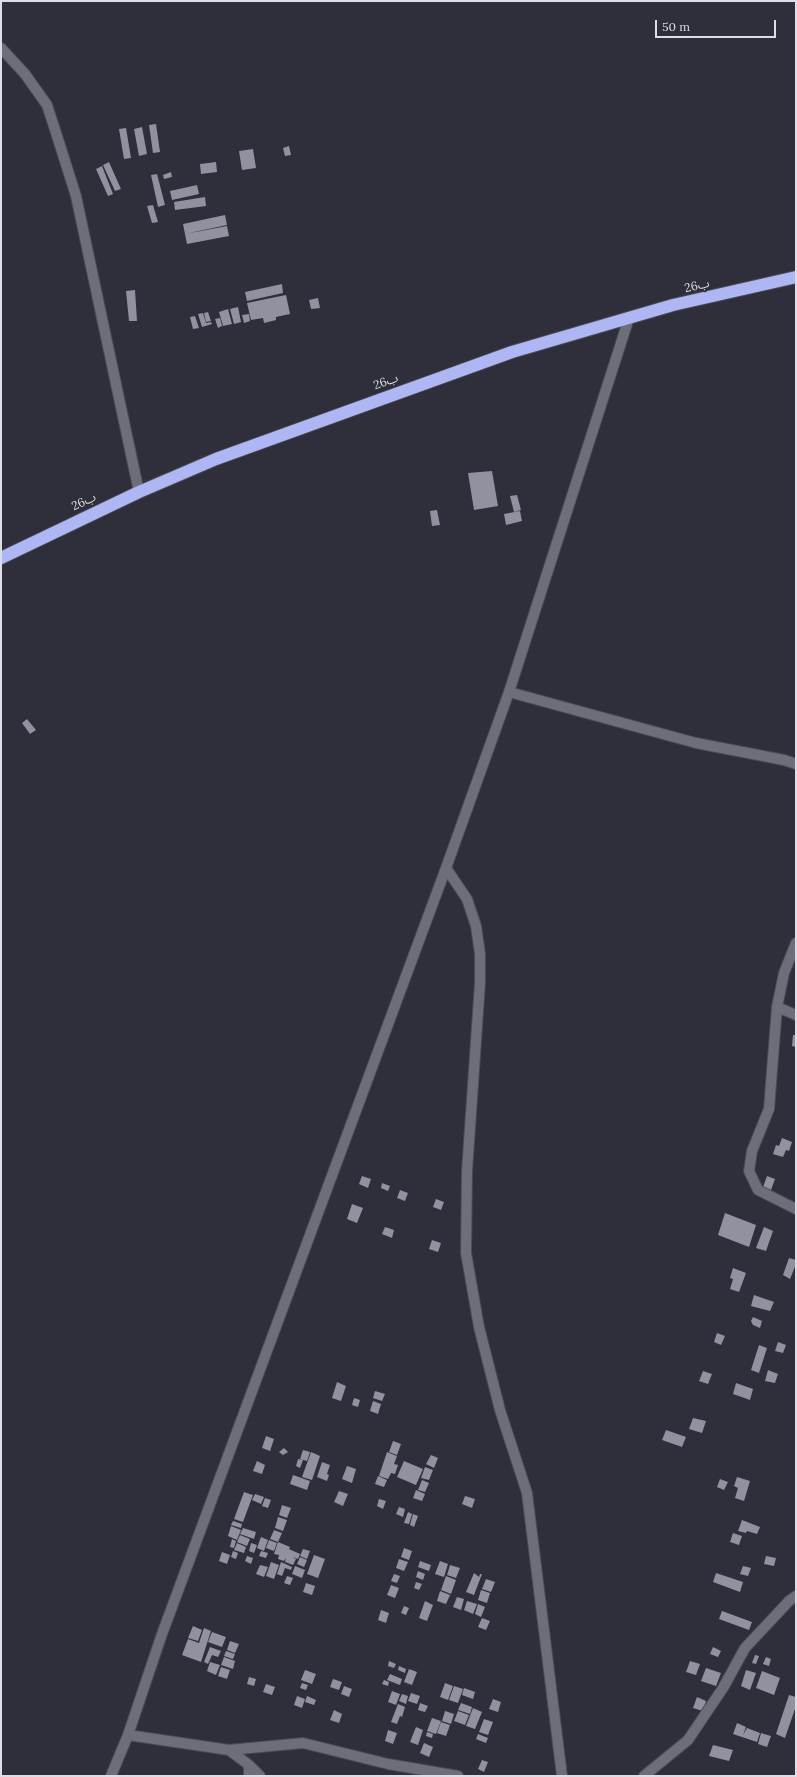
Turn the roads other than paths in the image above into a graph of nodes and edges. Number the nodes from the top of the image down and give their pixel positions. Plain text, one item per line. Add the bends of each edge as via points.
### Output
1 (1, 48) edge
2 (796, 277) edge
3 (629, 318) junction
4 (139, 492) junction
5 (1, 558) edge
6 (510, 692) junction
7 (796, 764) edge
8 (446, 868) junction
9 (796, 943) edge
10 (777, 1007) junction
11 (796, 1015) edge
12 (796, 1209) edge
13 (796, 1596) edge
14 (128, 1735) junction
15 (229, 1750) junction
16 (249, 1765) junction
17 (111, 1776) edge
18 (249, 1776) edge
19 (260, 1776) edge
20 (458, 1776) edge
21 (562, 1776) edge
22 (644, 1776) edge

1 - 4 street via 26,74 47,105 76,196
2 - 3 highway, 26ب
3 - 4 highway, 26ب via 483,362 224,456
3 - 6 street
4 - 5 highway, 26ب
6 - 7 street via 696,743
6 - 8 street
8 - 14 street via 165,1627
8 - 21 street via 467,899 476,926 480,954 467,1171 466,1253 482,1342 500,1410 527,1493
9 - 10 street via 784,972
10 - 11 street
10 - 12 street via 769,1110 752,1151 749,1171 758,1190
13 - 22 street via 745,1648 723,1688 688,1740
14 - 15 street
14 - 17 street
15 - 16 street
15 - 20 street via 303,1743 388,1764
16 - 18 street
16 - 19 street

